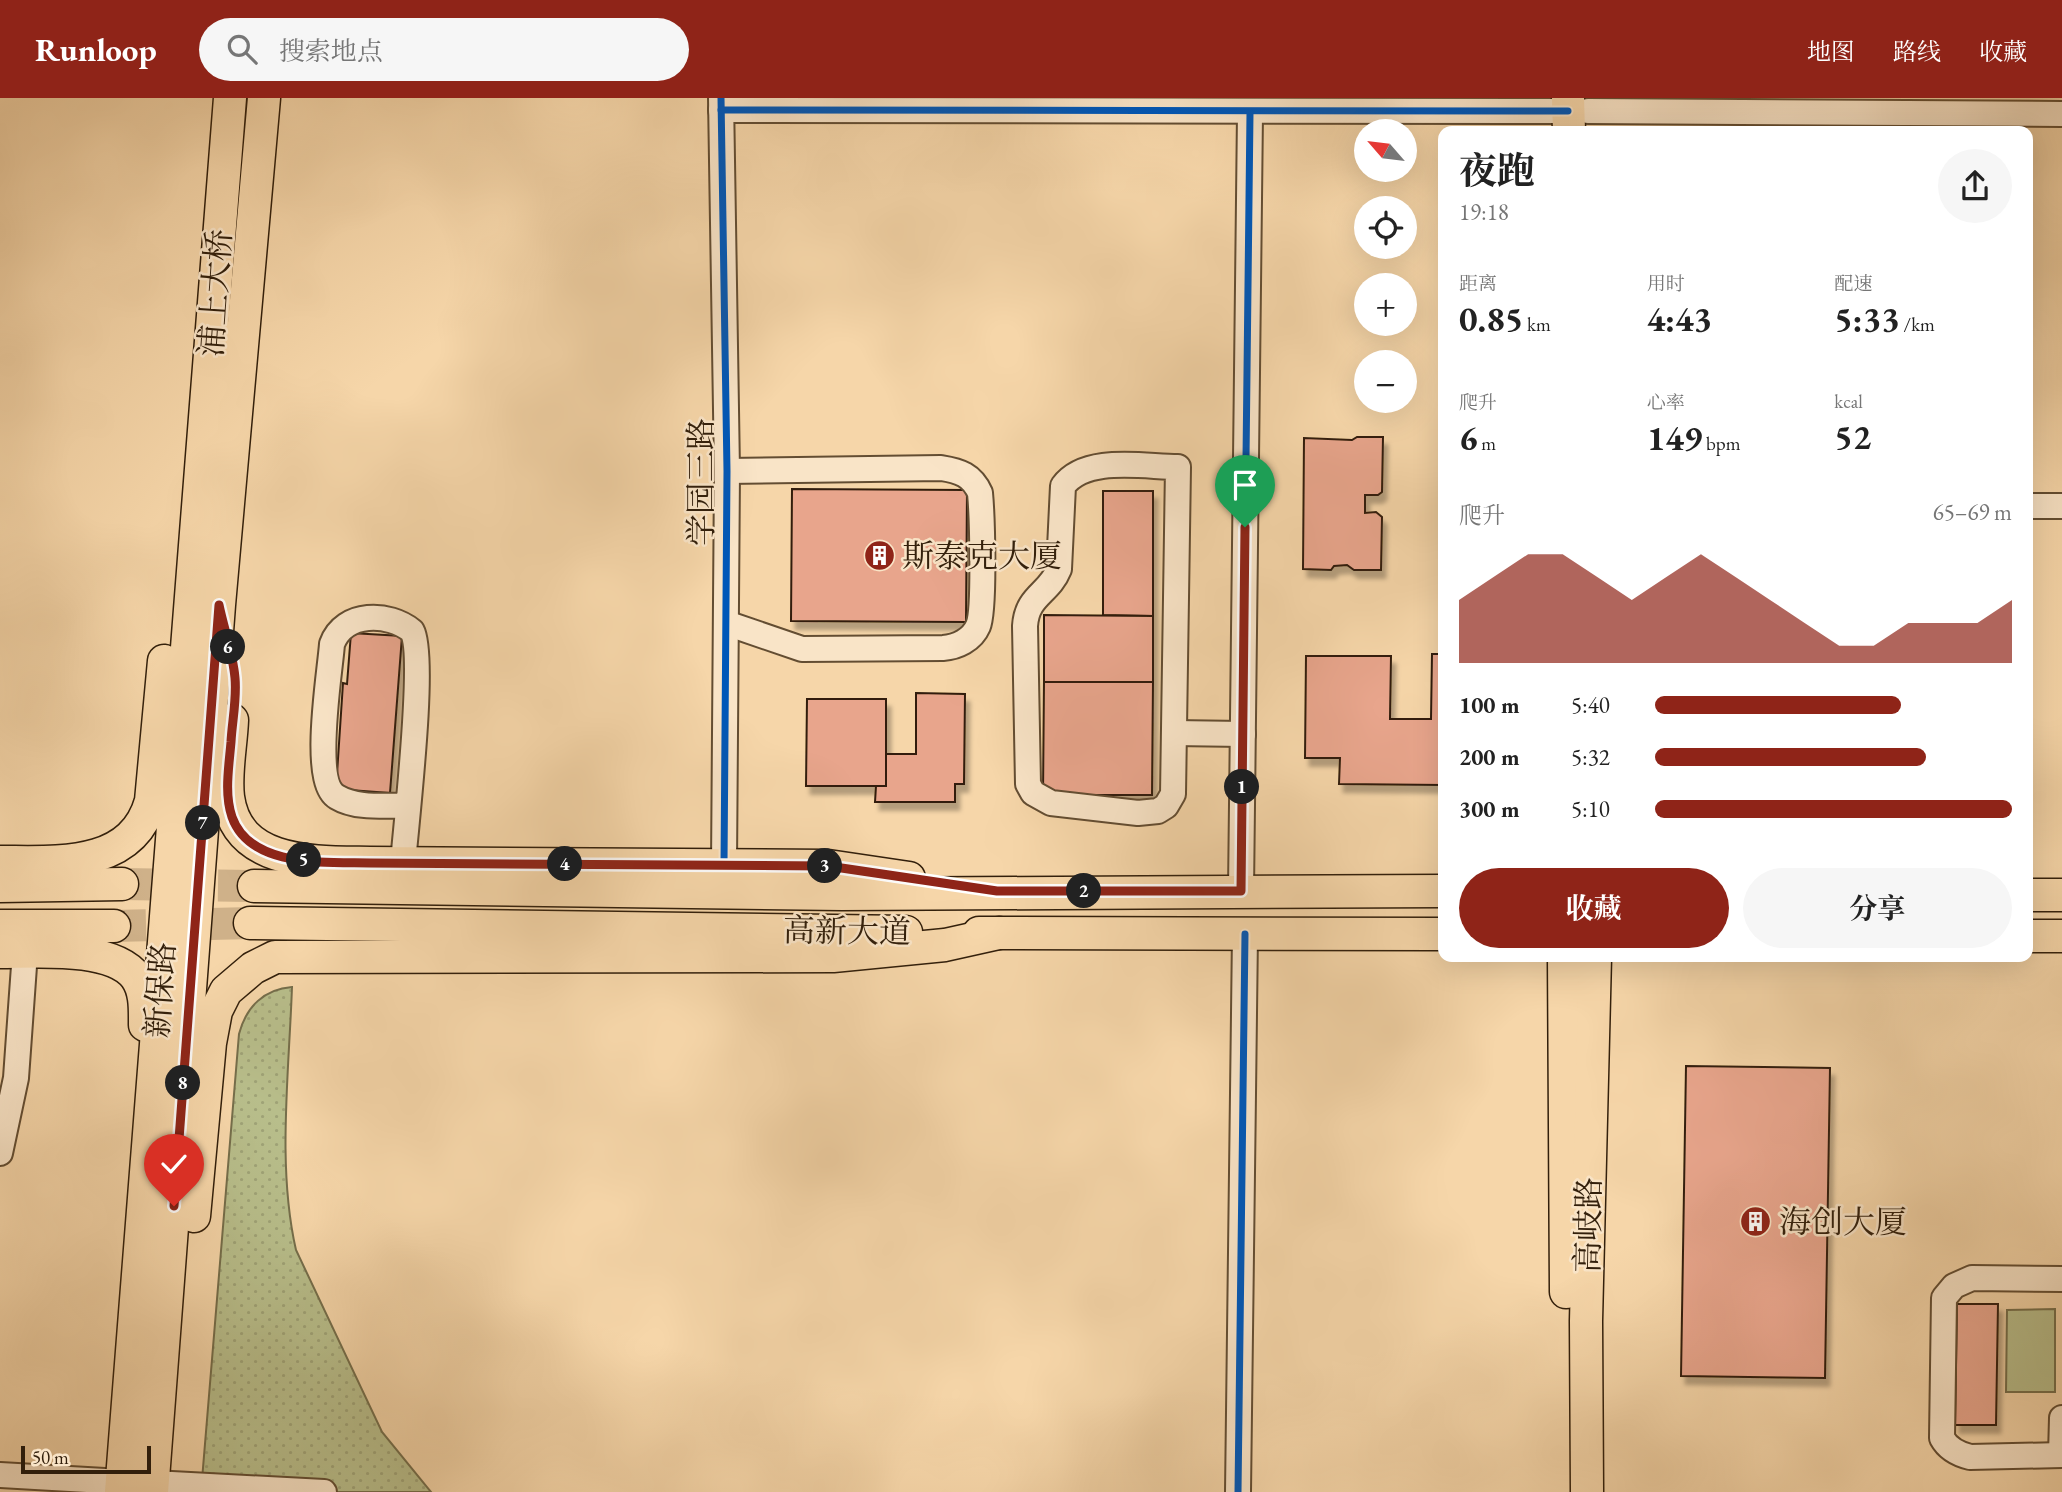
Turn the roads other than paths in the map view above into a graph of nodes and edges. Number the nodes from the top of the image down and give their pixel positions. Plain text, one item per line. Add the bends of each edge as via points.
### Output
1 (230, 98) edge
2 (264, 98) edge
3 (721, 104) edge
4 (976, 105) edge
5 (1250, 113) junction
6 (1578, 113) edge
7 (2062, 114) edge
8 (727, 471) junction
9 (214, 490) junction
10 (2033, 506) edge
11 (2062, 506) edge
12 (219, 605) junction
13 (726, 623) junction
14 (1174, 733) junction
15 (1243, 734) junction
16 (408, 806) junction
17 (0, 862) edge
18 (404, 863) junction
19 (724, 865) junction
20 (122, 884) tunnel mouth
21 (0, 886) edge
22 (254, 886) tunnel mouth
23 (997, 891) junction
24 (1241, 891) junction
25 (1438, 891) edge
26 (2033, 895) edge
27 (2062, 895) edge
28 (250, 923) tunnel mouth
29 (0, 926) edge
30 (114, 926) tunnel mouth
31 (999, 933) junction
32 (1245, 934) junction
33 (1438, 934) edge
34 (2033, 936) edge
35 (2062, 936) edge
36 (13, 952) edge
37 (1564, 962) edge
38 (1595, 962) edge
39 (9, 1042) edge
40 (0, 1153) edge
41 (148, 1171) junction
42 (2062, 1279) edge
43 (2062, 1418) edge
44 (2062, 1455) edge
45 (0, 1475) edge
46 (121, 1487) edge
47 (152, 1488) edge
48 (324, 1492) edge
49 (1238, 1492) edge
50 (1565, 1492) edge
51 (1587, 1492) edge

1 - 9 main road, 浦上大桥
2 - 9 main road
3 - 4 street
3 - 8 street, 学园三路
4 - 5 street
5 - 6 street
5 - 15 street
6 - 7 street
8 - 13 street, 学园三路
8 - 13 street via 942,468 964,473 980,493 981,596 977,627 952,648 802,649
9 - 12 main road, 新保路
9 - 17 main road via 169,615 147,815 121,845 93,858 67,863
9 - 41 main road, 新保路
10 - 11 street
12 - 18 main road via 235,679 228,794 239,831 263,849 300,860
12 - 47 main road, 新保路
13 - 19 street, 学园三路
14 - 14 street via 1178,467 1088,468 1063,486 1059,569 1026,615 1028,784 1033,793 1051,803 1158,811 1173,794
14 - 15 street
15 - 24 street
16 - 16 street via 416,637 394,621 353,621 339,630 332,644 323,758 326,782 343,800
16 - 18 street
18 - 19 main road
19 - 23 main road via 828,866
20 - 21 main road
22 - 23 main road, 高新大道 via 842,894
23 - 24 main road, 高新大道
24 - 25 main road, 高新大道
26 - 27 main road
28 - 31 main road, 高新大道
29 - 30 main road
31 - 32 main road, 高新大道
31 - 47 main road via 945,945 833,956 287,955 263,961 226,991 213,1024 183,1317
32 - 33 main road, 高新大道
32 - 49 street
34 - 35 main road
36 - 39 street
36 - 41 main road via 101,957 136,977 145,1000
37 - 50 main road, 高岐路
38 - 51 main road, 高岐路 via 1586,1321
39 - 40 street via 11,1106
41 - 46 main road, 新保路
42 - 44 street via 1972,1278 1954,1286 1942,1305 1942,1438 1970,1457
43 - 44 street
45 - 46 street
47 - 48 street

